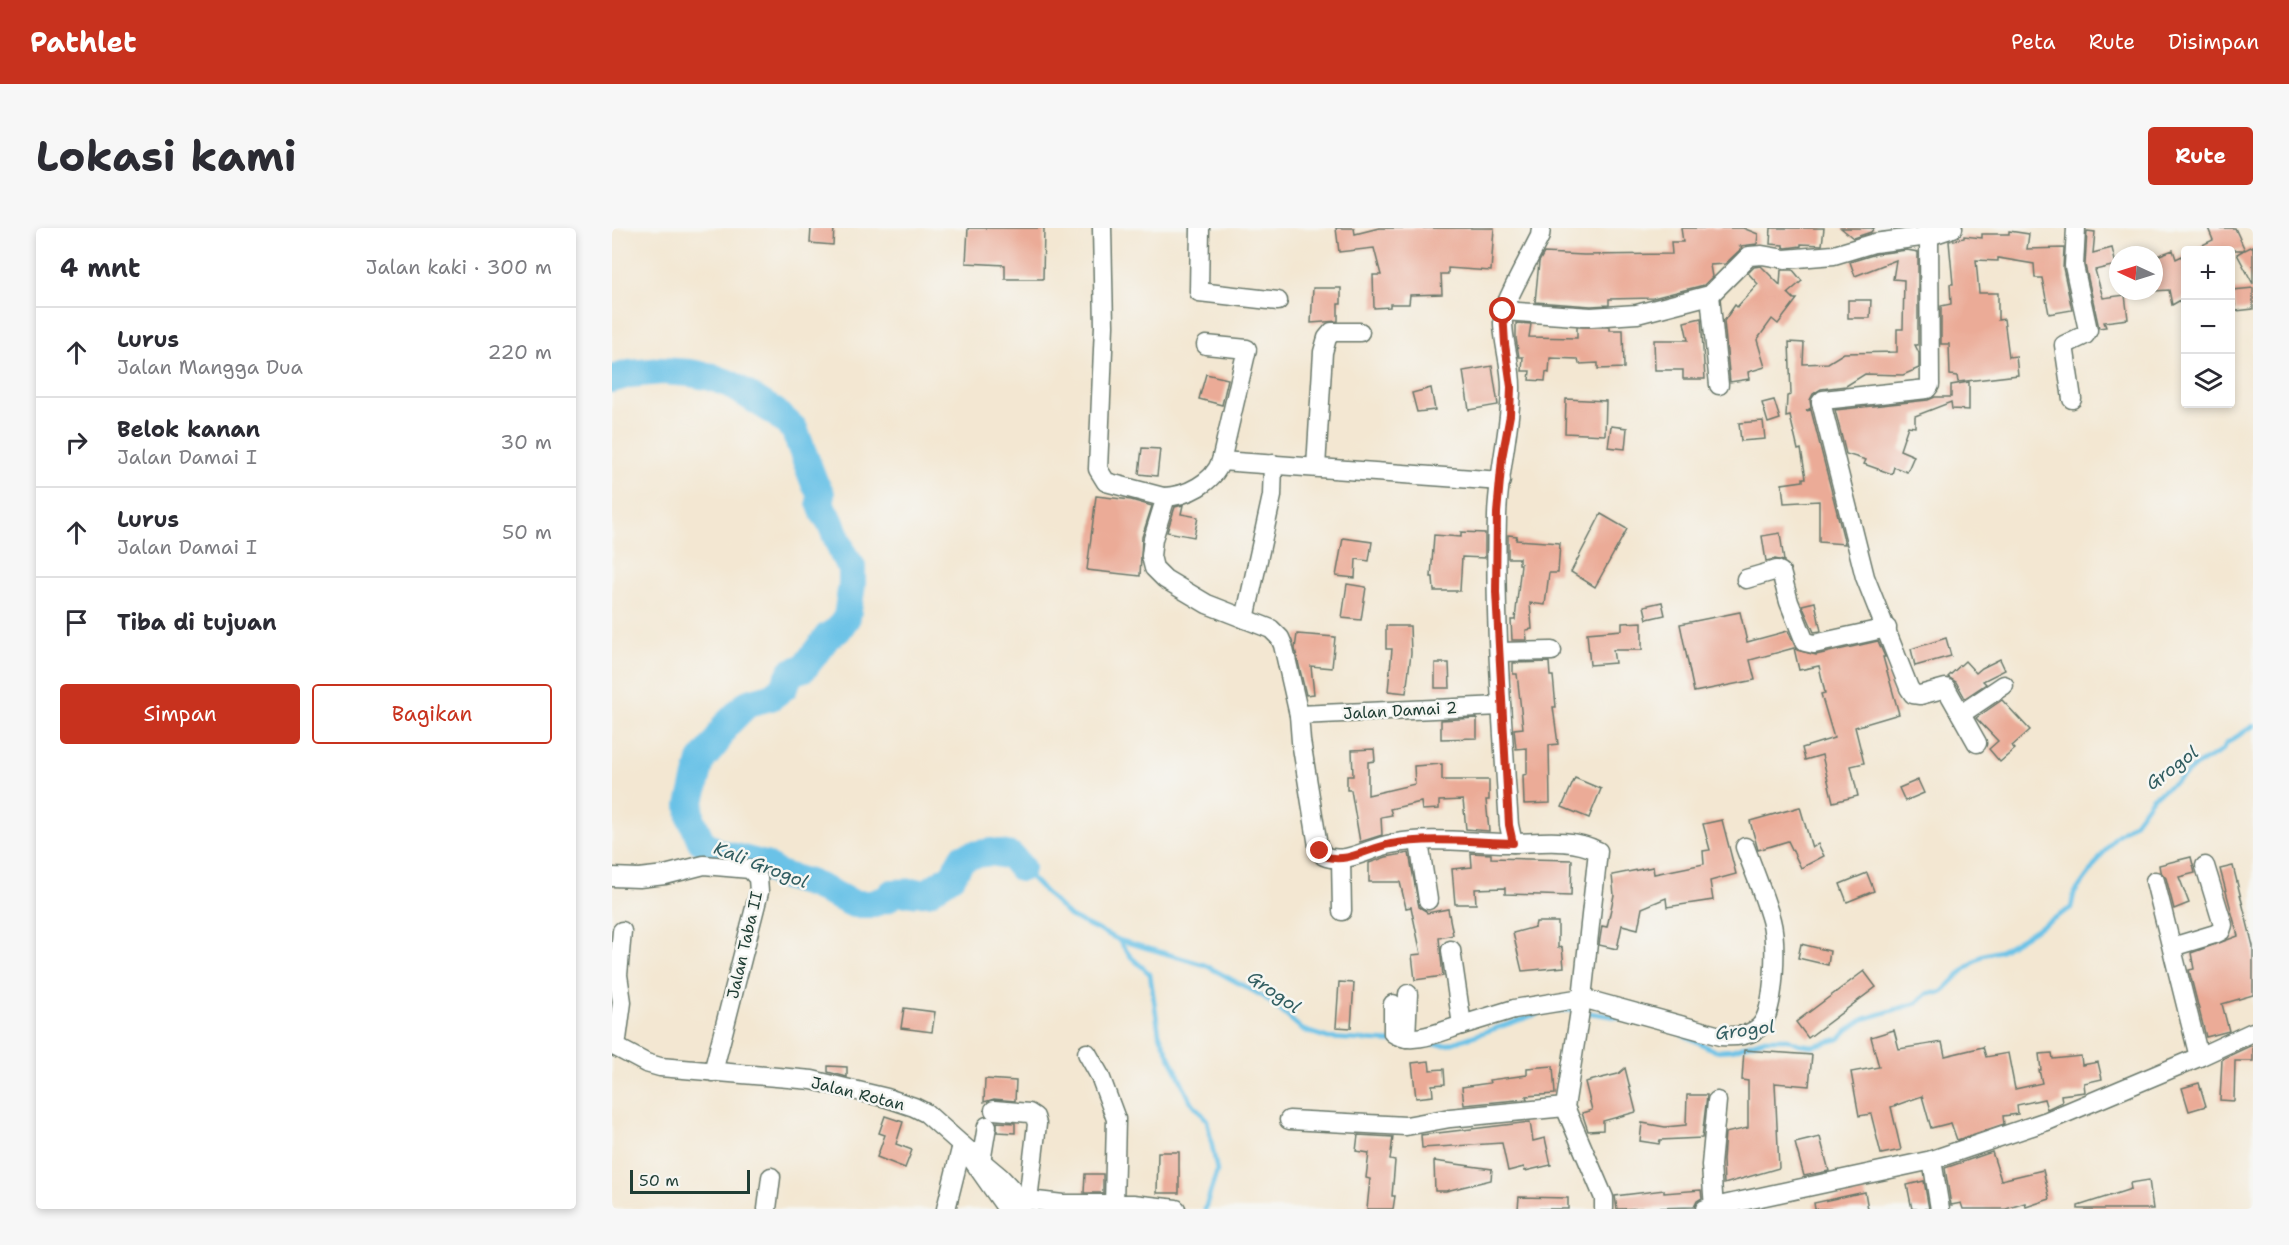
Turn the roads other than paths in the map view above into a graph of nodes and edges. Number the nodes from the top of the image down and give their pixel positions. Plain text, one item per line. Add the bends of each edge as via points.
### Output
1 (1102, 228) edge
2 (1541, 228) edge
3 (1953, 228) edge
4 (2076, 228) edge
5 (1205, 229) edge
6 (1929, 236) junction
7 (1710, 295) junction
8 (1278, 301) dead end
9 (1503, 311) junction
10 (1360, 332) dead end
11 (1206, 345) dead end
12 (1719, 385) dead end
13 (2072, 399) dead end
14 (1221, 461) junction
15 (1272, 464) junction
16 (1316, 467) junction
17 (1501, 481) junction
18 (1163, 497) junction
19 (1746, 579) dead end
20 (1245, 619) junction
21 (1887, 628) junction
22 (1552, 651) dead end
23 (1499, 652) junction
24 (2004, 685) dead end
25 (1502, 706) junction
26 (1299, 714) junction
27 (1961, 714) junction
28 (1977, 743) dead end
29 (1426, 842) junction
30 (1513, 843) junction
31 (1745, 847) dead end
32 (1341, 859) junction
33 (2205, 866) dead end
34 (612, 878) edge
35 (2155, 881) dead end
36 (1428, 900) dead end
37 (1342, 911) dead end
38 (622, 931) dead end
39 (2172, 947) junction
40 (1451, 950) dead end
41 (615, 974) edge
42 (1400, 999) dead end
43 (1579, 1009) junction
44 (1462, 1025) junction
45 (2253, 1032) edge
46 (614, 1046) edge
47 (1087, 1053) dead end
48 (2199, 1057) junction
49 (706, 1072) junction
50 (1717, 1101) dead end
51 (1565, 1107) junction
52 (1289, 1120) dead end
53 (962, 1145) junction
54 (1932, 1161) junction
55 (981, 1162) junction
56 (771, 1177) dead end
57 (1022, 1204) edge
58 (1114, 1205) junction
59 (767, 1209) edge
60 (946, 1209) edge
61 (1007, 1209) edge
62 (1176, 1209) edge
63 (1604, 1209) edge
64 (1711, 1209) edge
65 (1940, 1209) edge

1 - 18 street via 1104,326 1098,469 1106,483
2 - 9 street
3 - 6 street
4 - 13 street via 2074,267 2088,330 2064,345
5 - 8 street via 1199,292
6 - 7 street via 1874,243 1834,255 1785,259 1749,256
6 - 21 street via 1930,385 1927,389 1821,402 1865,578
7 - 9 street via 1636,314 1591,317
7 - 12 street
9 - 17 street via 1511,387
10 - 16 street via 1332,332 1327,338
11 - 14 street via 1247,350
14 - 15 street
14 - 18 street via 1217,473 1194,489
15 - 16 street
15 - 20 street via 1272,496
16 - 17 street
17 - 23 street via 1496,592
18 - 20 street via 1153,539 1154,568 1207,604
19 - 21 street via 1781,572 1805,642 1815,644
20 - 26 street via 1280,638
21 - 27 street via 1914,694 1946,688
22 - 23 street
23 - 25 street
24 - 27 street
25 - 26 street, Jalan Damai 2
25 - 30 street
26 - 32 street via 1318,846 1324,856
27 - 28 street
29 - 30 street
29 - 32 street via 1391,844
29 - 36 street
30 - 43 street via 1557,842 1598,851
31 - 43 street via 1772,922 1774,972 1769,1005 1761,1025 1737,1038
32 - 37 street
33 - 39 street via 2223,926 2221,931
34 - 49 street, Jalan Taba II via 665,875 704,866 750,870 758,878 759,891
35 - 39 street
38 - 41 street
39 - 48 street
40 - 44 street
41 - 46 street via 622,1002
42 - 44 street via 1406,1038
43 - 44 street via 1514,1009
43 - 51 street
45 - 48 street
46 - 49 street, Jalan Rotan via 660,1067
47 - 58 street via 1116,1119
48 - 54 street via 2047,1121
49 - 53 street, Jalan Rotan via 812,1080 887,1098 926,1113
50 - 64 street
51 - 52 street via 1406,1126
51 - 63 street via 1604,1198
53 - 55 street
53 - 60 street
53 - 61 street, Jalan Rotan
54 - 64 street
54 - 65 street
55 - 57 street
55 - 57 street via 991,1118 1029,1113 1035,1117 1037,1124
56 - 59 street
57 - 58 street
58 - 62 street

